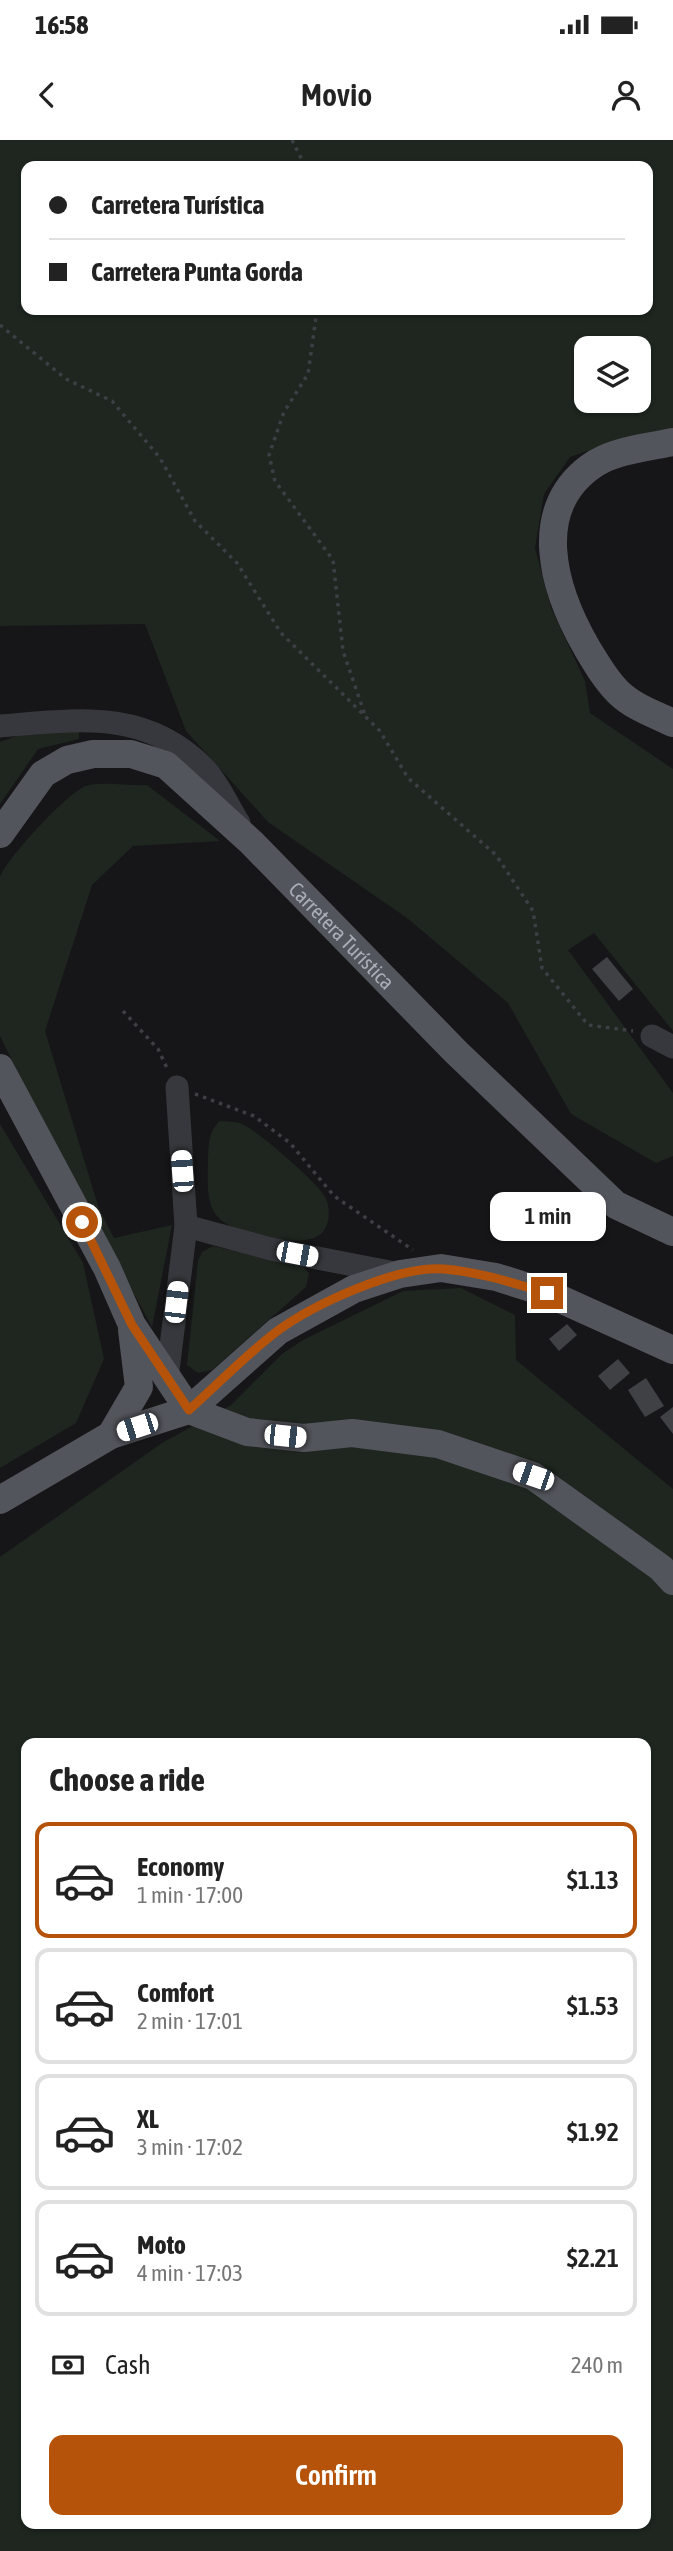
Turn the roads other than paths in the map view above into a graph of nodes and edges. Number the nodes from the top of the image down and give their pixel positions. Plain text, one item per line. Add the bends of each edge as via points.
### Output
1 (673, 442) edge
2 (673, 723) edge
3 (0, 726) edge
4 (0, 834) edge
5 (252, 843) junction
6 (652, 1036) road end
7 (673, 1047) edge
8 (0, 1068) edge
9 (177, 1087) road end
10 (186, 1226) junction
11 (673, 1233) edge
12 (400, 1274) junction
13 (132, 1325) junction
14 (673, 1350) edge
15 (167, 1378) junction
16 (189, 1410) junction
17 (111, 1435) junction
18 (0, 1500) edge
19 (673, 1581) edge

1 - 2 main road via 596,463 564,493 551,535 568,615 603,674 639,708
3 - 5 street via 93,719 154,732 205,768
4 - 5 main road, Carretera Turística via 43,774 67,760 93,754 131,754 166,765
5 - 11 main road, Carretera Turística via 456,1052 616,1205
6 - 7 street
8 - 13 main road via 107,1268
9 - 10 street
10 - 12 street via 271,1250
10 - 15 street
12 - 14 main road via 441,1268 496,1278 547,1293
12 - 16 main road via 354,1289 278,1331
13 - 15 main road
13 - 17 main road via 139,1387
15 - 16 main road
16 - 17 main road
16 - 19 main road via 247,1432 304,1438 352,1433 438,1444 533,1476
17 - 18 main road

